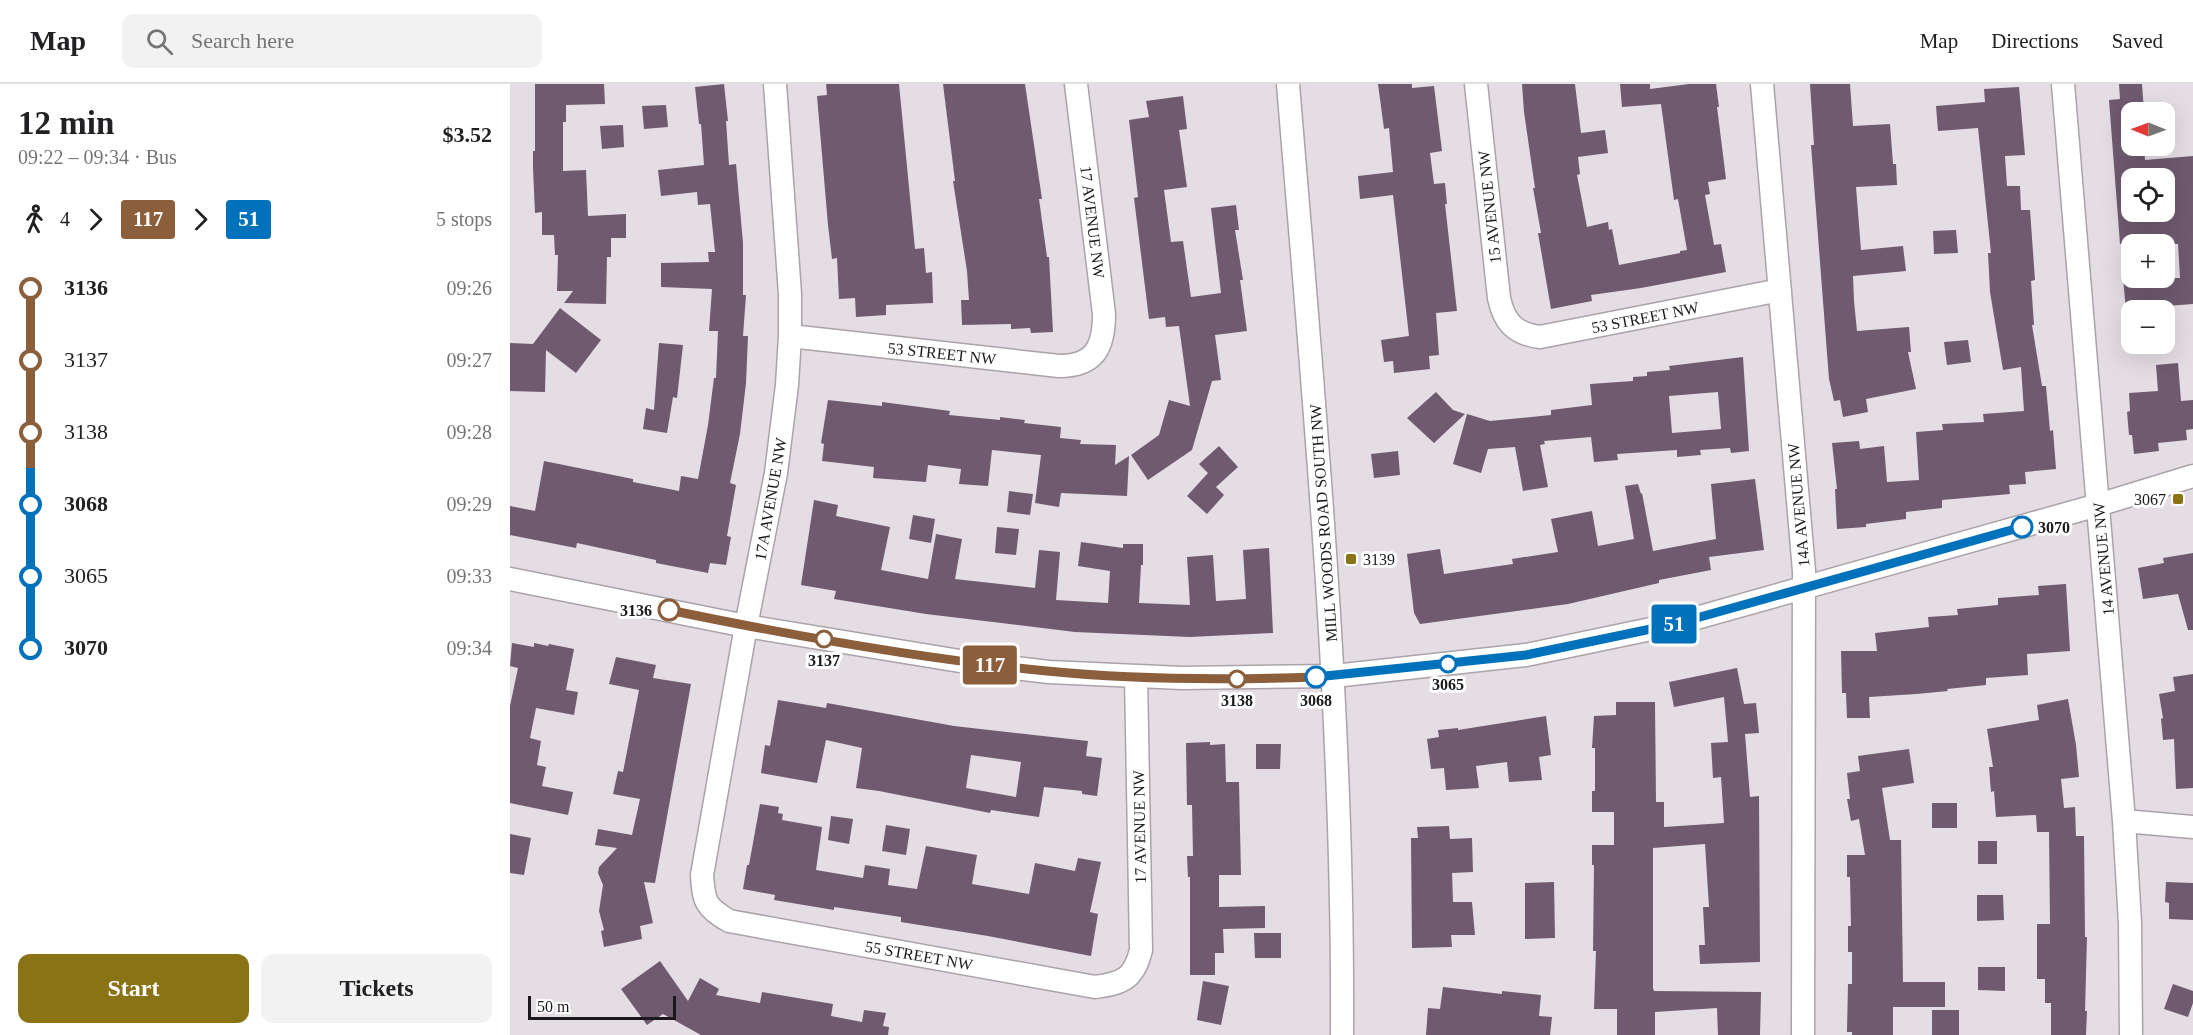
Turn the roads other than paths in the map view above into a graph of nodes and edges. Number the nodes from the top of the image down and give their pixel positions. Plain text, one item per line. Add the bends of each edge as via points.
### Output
1 (775, 84) edge
2 (1076, 84) edge
3 (1288, 84) edge
4 (1476, 84) edge
5 (1762, 84) edge
6 (2062, 84) edge
7 (1780, 290) junction
8 (1512, 327) joint
9 (790, 336) junction
10 (1092, 357) joint
11 (2193, 476) edge
12 (2098, 505) junction
13 (510, 579) edge
14 (1804, 588) junction
15 (746, 626) junction
16 (1136, 676) junction
17 (1334, 676) junction
18 (2124, 821) junction
19 (2193, 826) edge
20 (709, 908) joint
21 (1130, 976) joint
22 (1341, 1035) edge
23 (1803, 1035) edge
24 (2131, 1035) edge

1 - 9 street, 17A AVENUE NW
2 - 10 street, 17 AVENUE NW via 1104,314 1101,341
3 - 17 street, MILL WOODS ROAD SOUTH NW
4 - 8 street, 15 AVENUE NW via 1499,298
5 - 7 street, 14A AVENUE NW
6 - 12 street, 14 AVENUE NW
7 - 8 street, 53 STREET NW via 1540,337
7 - 14 street, 14A AVENUE NW
9 - 10 street, 53 STREET NW via 1059,366 1071,366
9 - 15 street, 17A AVENUE NW via 776,473
11 - 12 street
12 - 14 street
12 - 18 street, 14 AVENUE NW
13 - 15 street
14 - 17 street via 1675,624 1562,649
14 - 23 street, 14A AVENUE NW
15 - 16 street via 972,663
15 - 20 street, 17A AVENUE NW via 702,875
16 - 17 street
16 - 21 street, 17 AVENUE NW via 1141,950 1138,965
17 - 22 street, MILL WOODS ROAD SOUTH NW via 1341,874
18 - 19 street
18 - 24 street, 14 AVENUE NW
20 - 21 street, 55 STREET NW via 729,921 1095,987

